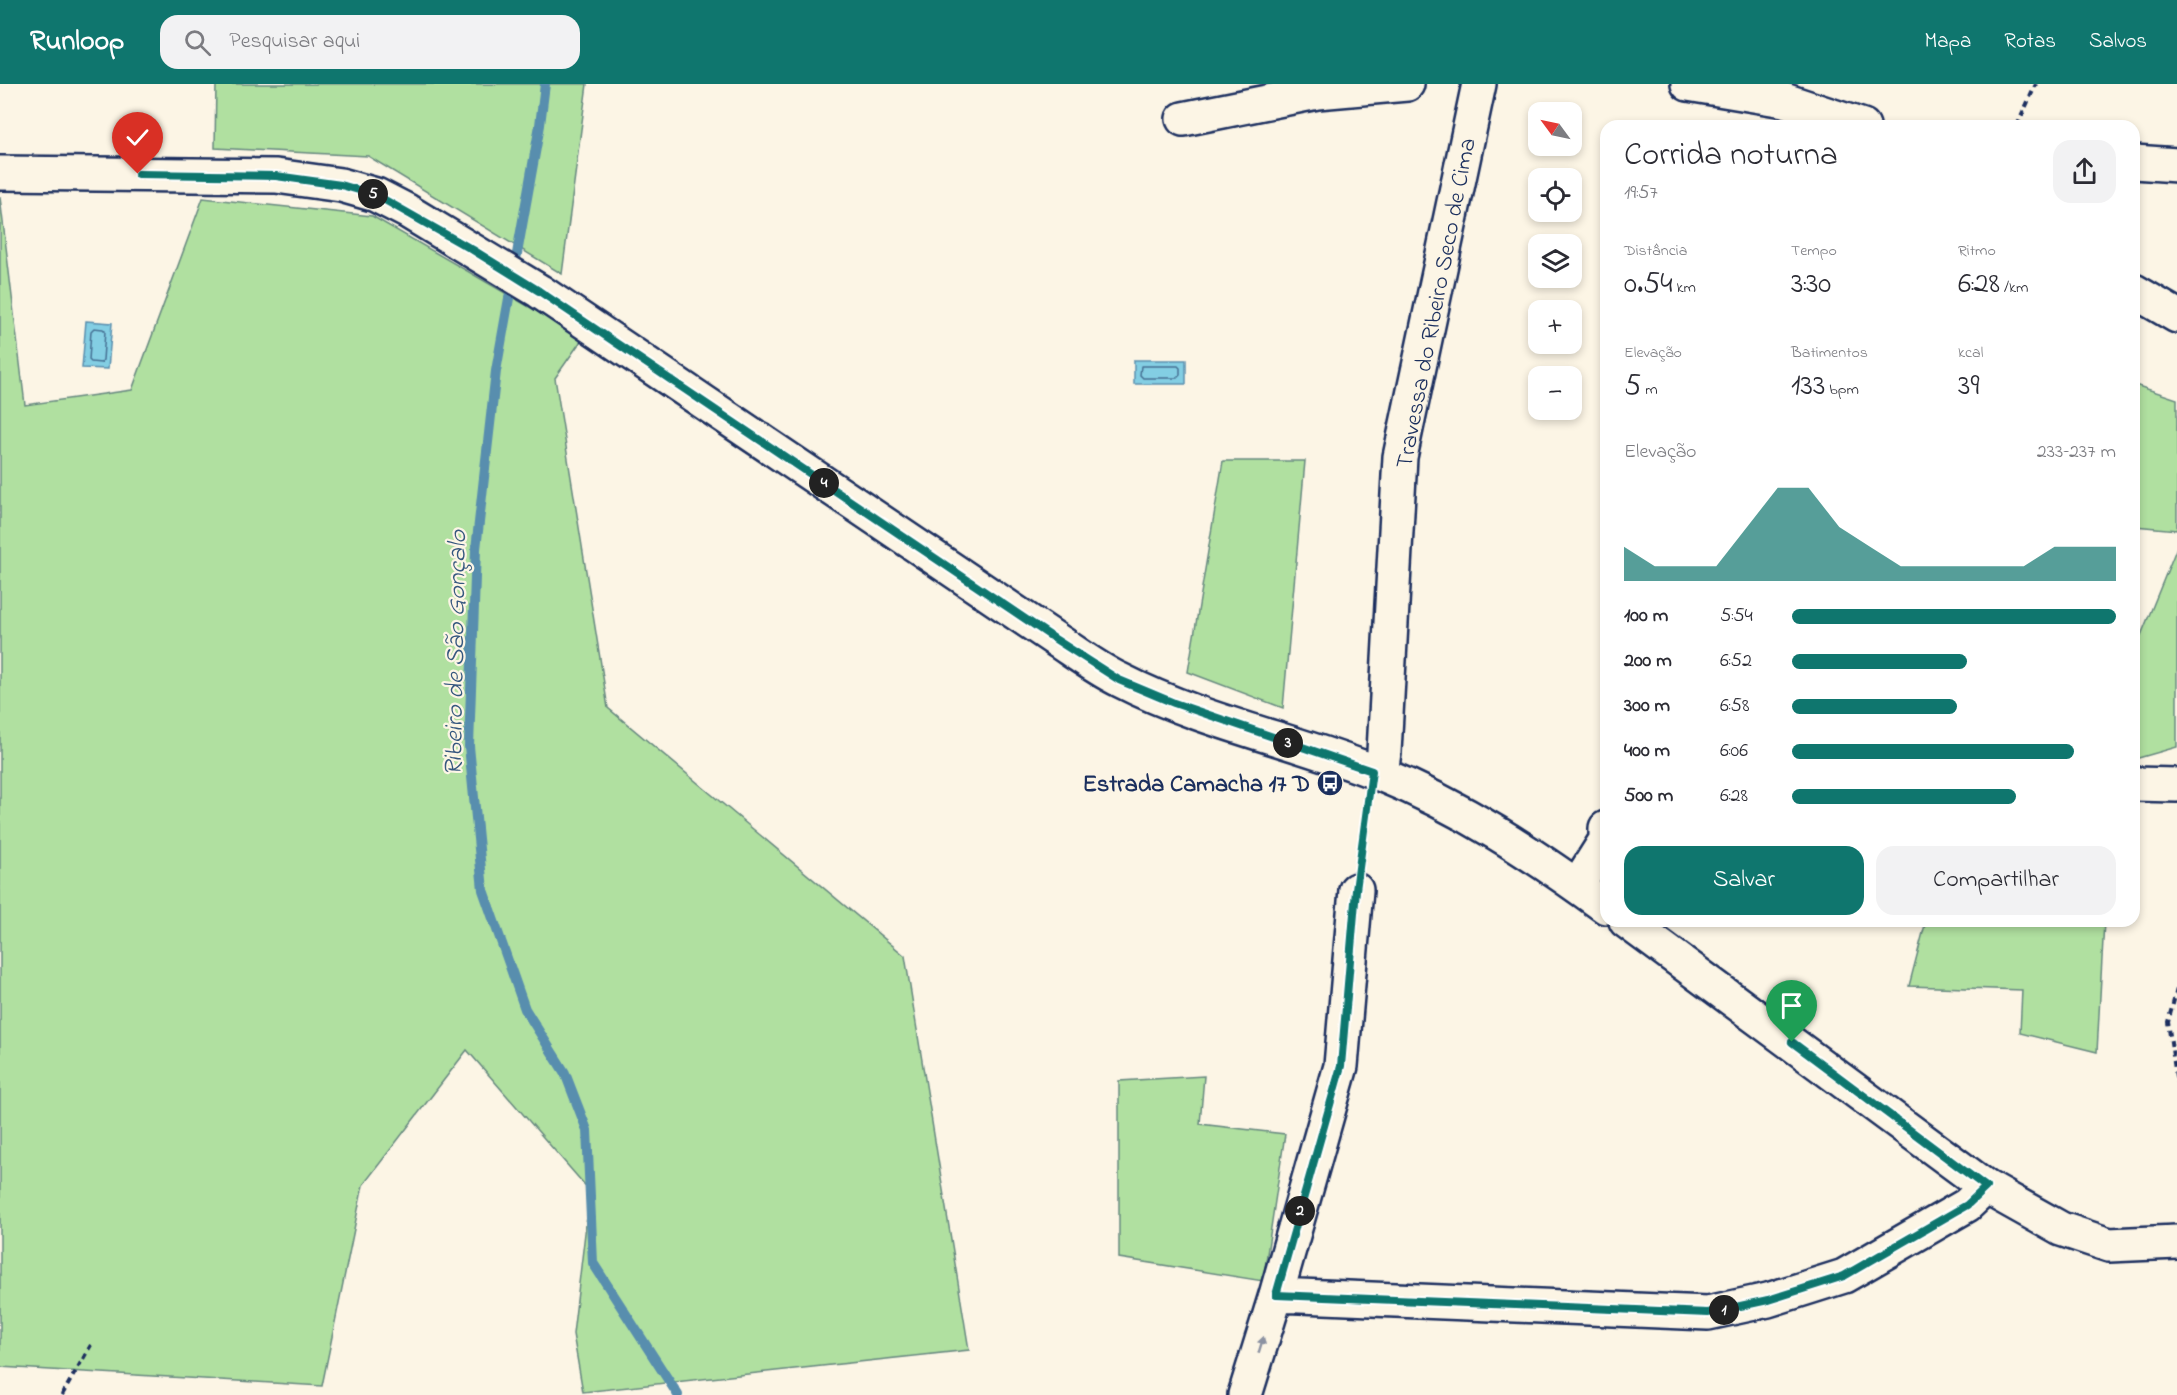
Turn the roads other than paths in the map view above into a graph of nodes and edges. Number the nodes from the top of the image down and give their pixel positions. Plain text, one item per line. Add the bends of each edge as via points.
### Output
1 (1407, 84) edge
2 (1479, 84) edge
3 (1688, 84) edge
4 (1183, 119) dead end
5 (1845, 120) edge
6 (2140, 162) edge
7 (2177, 165) edge
8 (0, 173) edge
9 (2140, 294) edge
10 (2177, 316) edge
11 (1376, 773) junction
12 (2140, 784) edge
13 (2177, 785) edge
14 (1600, 850) edge
15 (1577, 886) junction
16 (1356, 890) road end
17 (1600, 903) edge
18 (1634, 927) edge
19 (1986, 1187) junction
20 (2177, 1242) edge
21 (1276, 1295) junction
22 (1245, 1395) edge

1 - 4 street via 1317,93
2 - 11 street, Travessa do Ribeiro Seco de Cima via 1400,457 1385,741
3 - 5 street via 1784,100
6 - 7 street
8 - 11 street via 276,176 341,185 376,195 539,291 1119,680
9 - 10 street
11 - 15 street via 1439,800 1501,835
12 - 13 street
14 - 15 street
15 - 17 street
16 - 21 street via 1341,1066
18 - 19 street
19 - 20 street via 2061,1230 2109,1245
19 - 21 street via 1967,1205 1844,1276 1768,1300 1708,1313
22 -> 21 street

